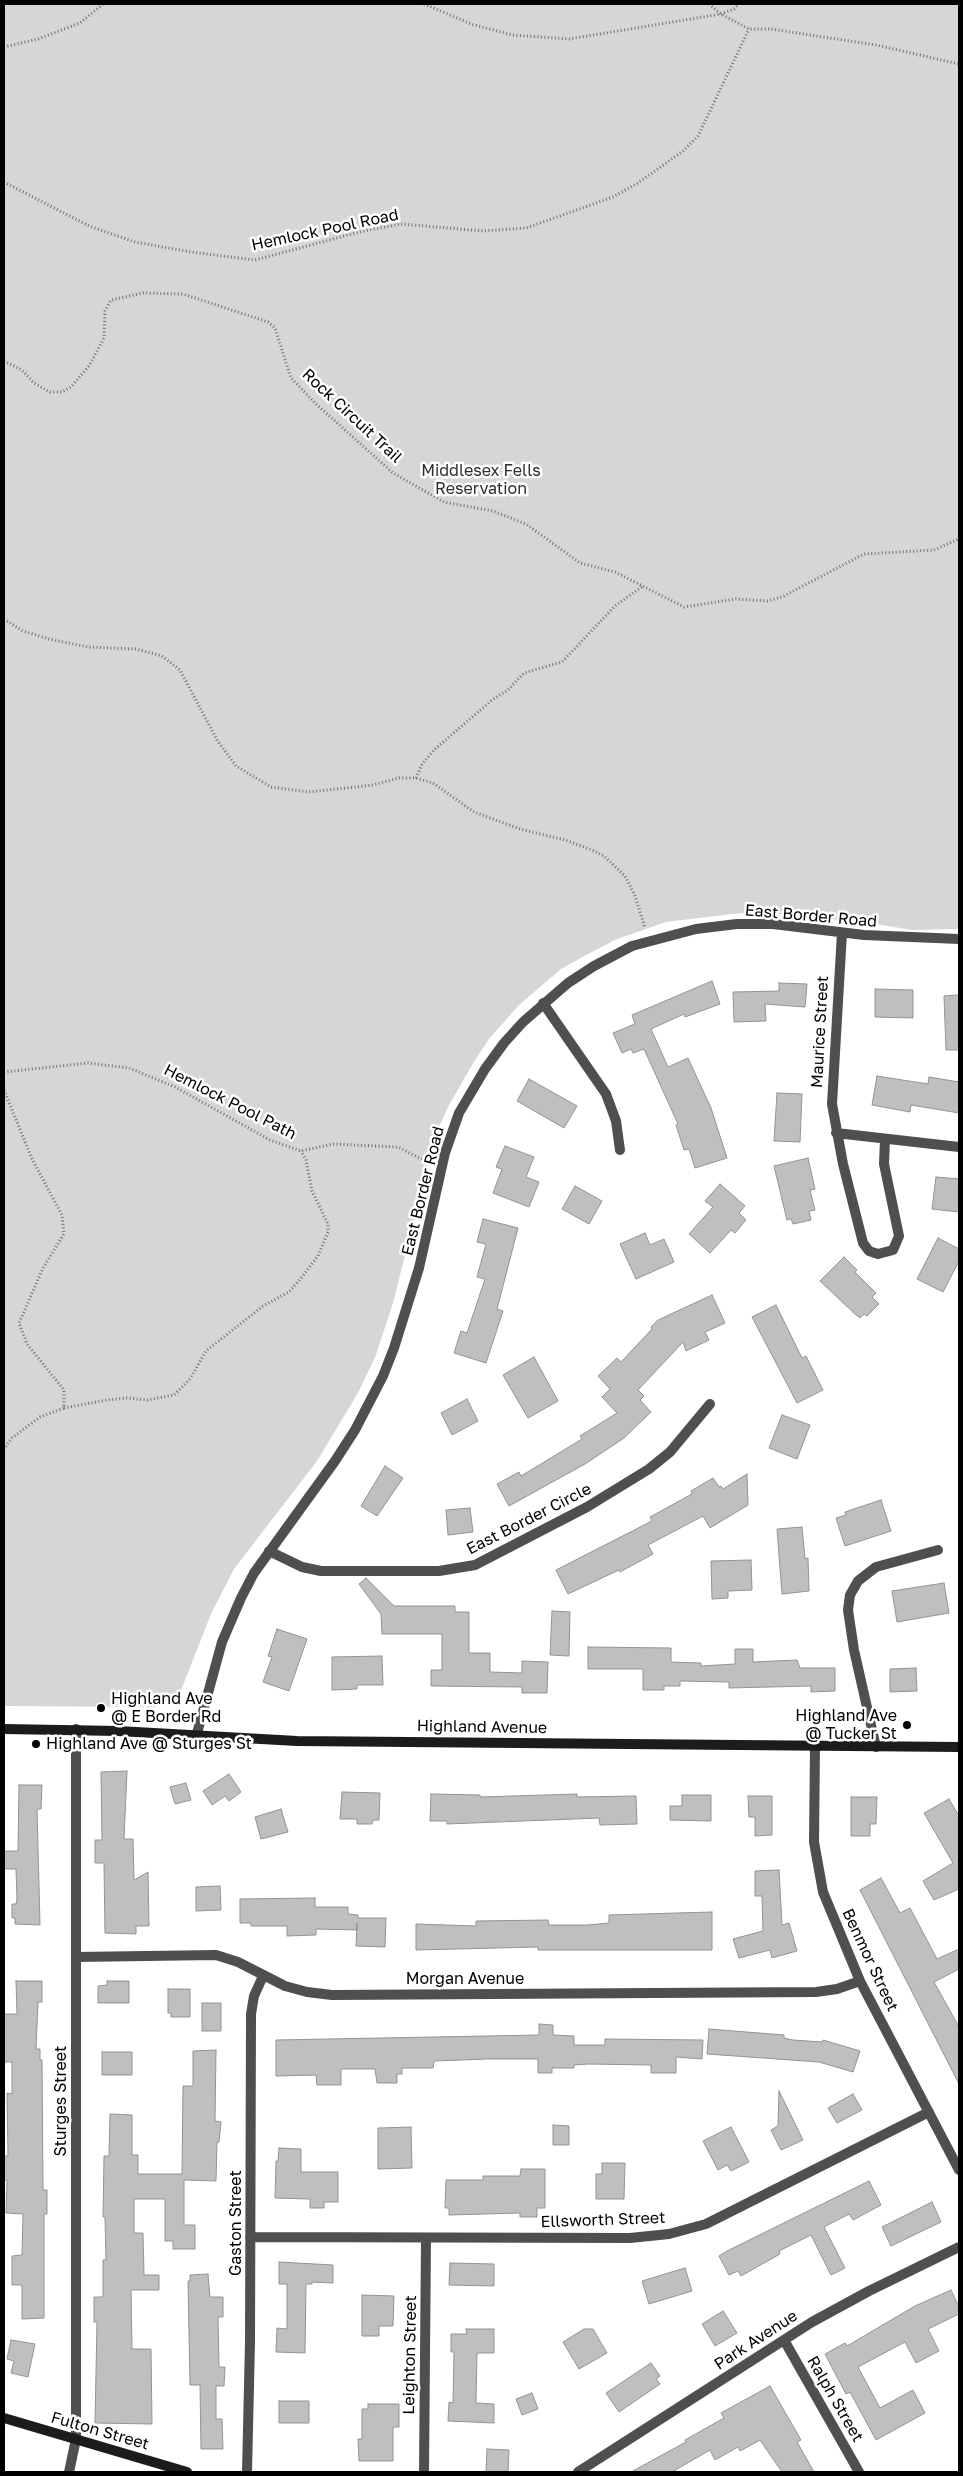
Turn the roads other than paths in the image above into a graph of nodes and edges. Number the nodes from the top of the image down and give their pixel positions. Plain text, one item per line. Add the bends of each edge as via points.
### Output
1 (842, 933) junction
2 (959, 939) edge
3 (543, 1003) junction
4 (836, 1133) junction
5 (885, 1139) junction
6 (959, 1147) edge
7 (620, 1150) dead end
8 (710, 1404) dead end
9 (938, 1550) dead end
10 (269, 1551) junction
11 (4, 1729) edge
12 (76, 1729) junction
13 (196, 1737) junction
14 (815, 1746) junction
15 (876, 1747) junction
16 (959, 1747) edge
17 (76, 1957) junction
18 (263, 1976) junction
19 (860, 1981) junction
20 (929, 2112) junction
21 (959, 2170) edge
22 (250, 2237) junction
23 (426, 2238) junction
24 (959, 2247) edge
25 (784, 2340) junction
26 (4, 2418) edge
27 (76, 2439) junction
28 (69, 2472) edge
29 (187, 2472) edge
30 (247, 2472) edge
31 (424, 2472) edge
32 (578, 2472) edge
33 (859, 2472) edge

1 - 2 street, East Border Road
1 - 3 street, East Border Road via 773,924 696,928 648,941 594,966
1 - 4 street, Maurice Street via 831,1091
3 - 7 street via 606,1094 616,1121
3 - 10 street, East Border Road via 504,1043 470,1093 450,1136 419,1268 383,1376 336,1461
4 - 5 street
4 - 5 street, Maurice Street via 863,1243 870,1252 878,1254 893,1250 899,1236 884,1164
5 - 6 street
8 - 10 street, East Border Circle via 670,1452 649,1469 587,1507 476,1564 439,1571 321,1571 302,1567
9 - 15 street via 876,1567 858,1581 850,1594 848,1610 854,1650
10 - 13 street, East Border Road via 241,1598 222,1642
11 - 12 main road, Highland Avenue
12 - 13 main road, Highland Avenue
12 - 17 street, Sturges Street
13 - 14 main road, Highland Avenue via 297,1741
14 - 15 main road, Highland Avenue
14 - 19 street, Benmor Street via 813,1818 819,1874 831,1915
15 - 16 main road, Highland Avenue
17 - 18 street, Morgan Avenue via 216,1955 238,1962
17 - 27 street, Sturges Street
18 - 19 street, Morgan Avenue via 296,1990 332,1995 816,1992
18 - 22 street, Gaston Street via 254,1996 251,2014
19 - 20 street, Benmor Street
20 - 21 street, Benmor Street
20 - 23 street, Ellsworth Street via 723,2216 688,2230 640,2237
22 - 23 street, Ellsworth Street
22 - 30 street, Gaston Street
23 - 31 street, Leighton Street
24 - 25 street, Park Avenue via 841,2306
25 - 32 street, Park Avenue
25 - 33 street, Ralph Street
26 - 27 main road, Fulton Street
27 - 28 street, Sturges Street
27 - 29 main road, Fulton Street

